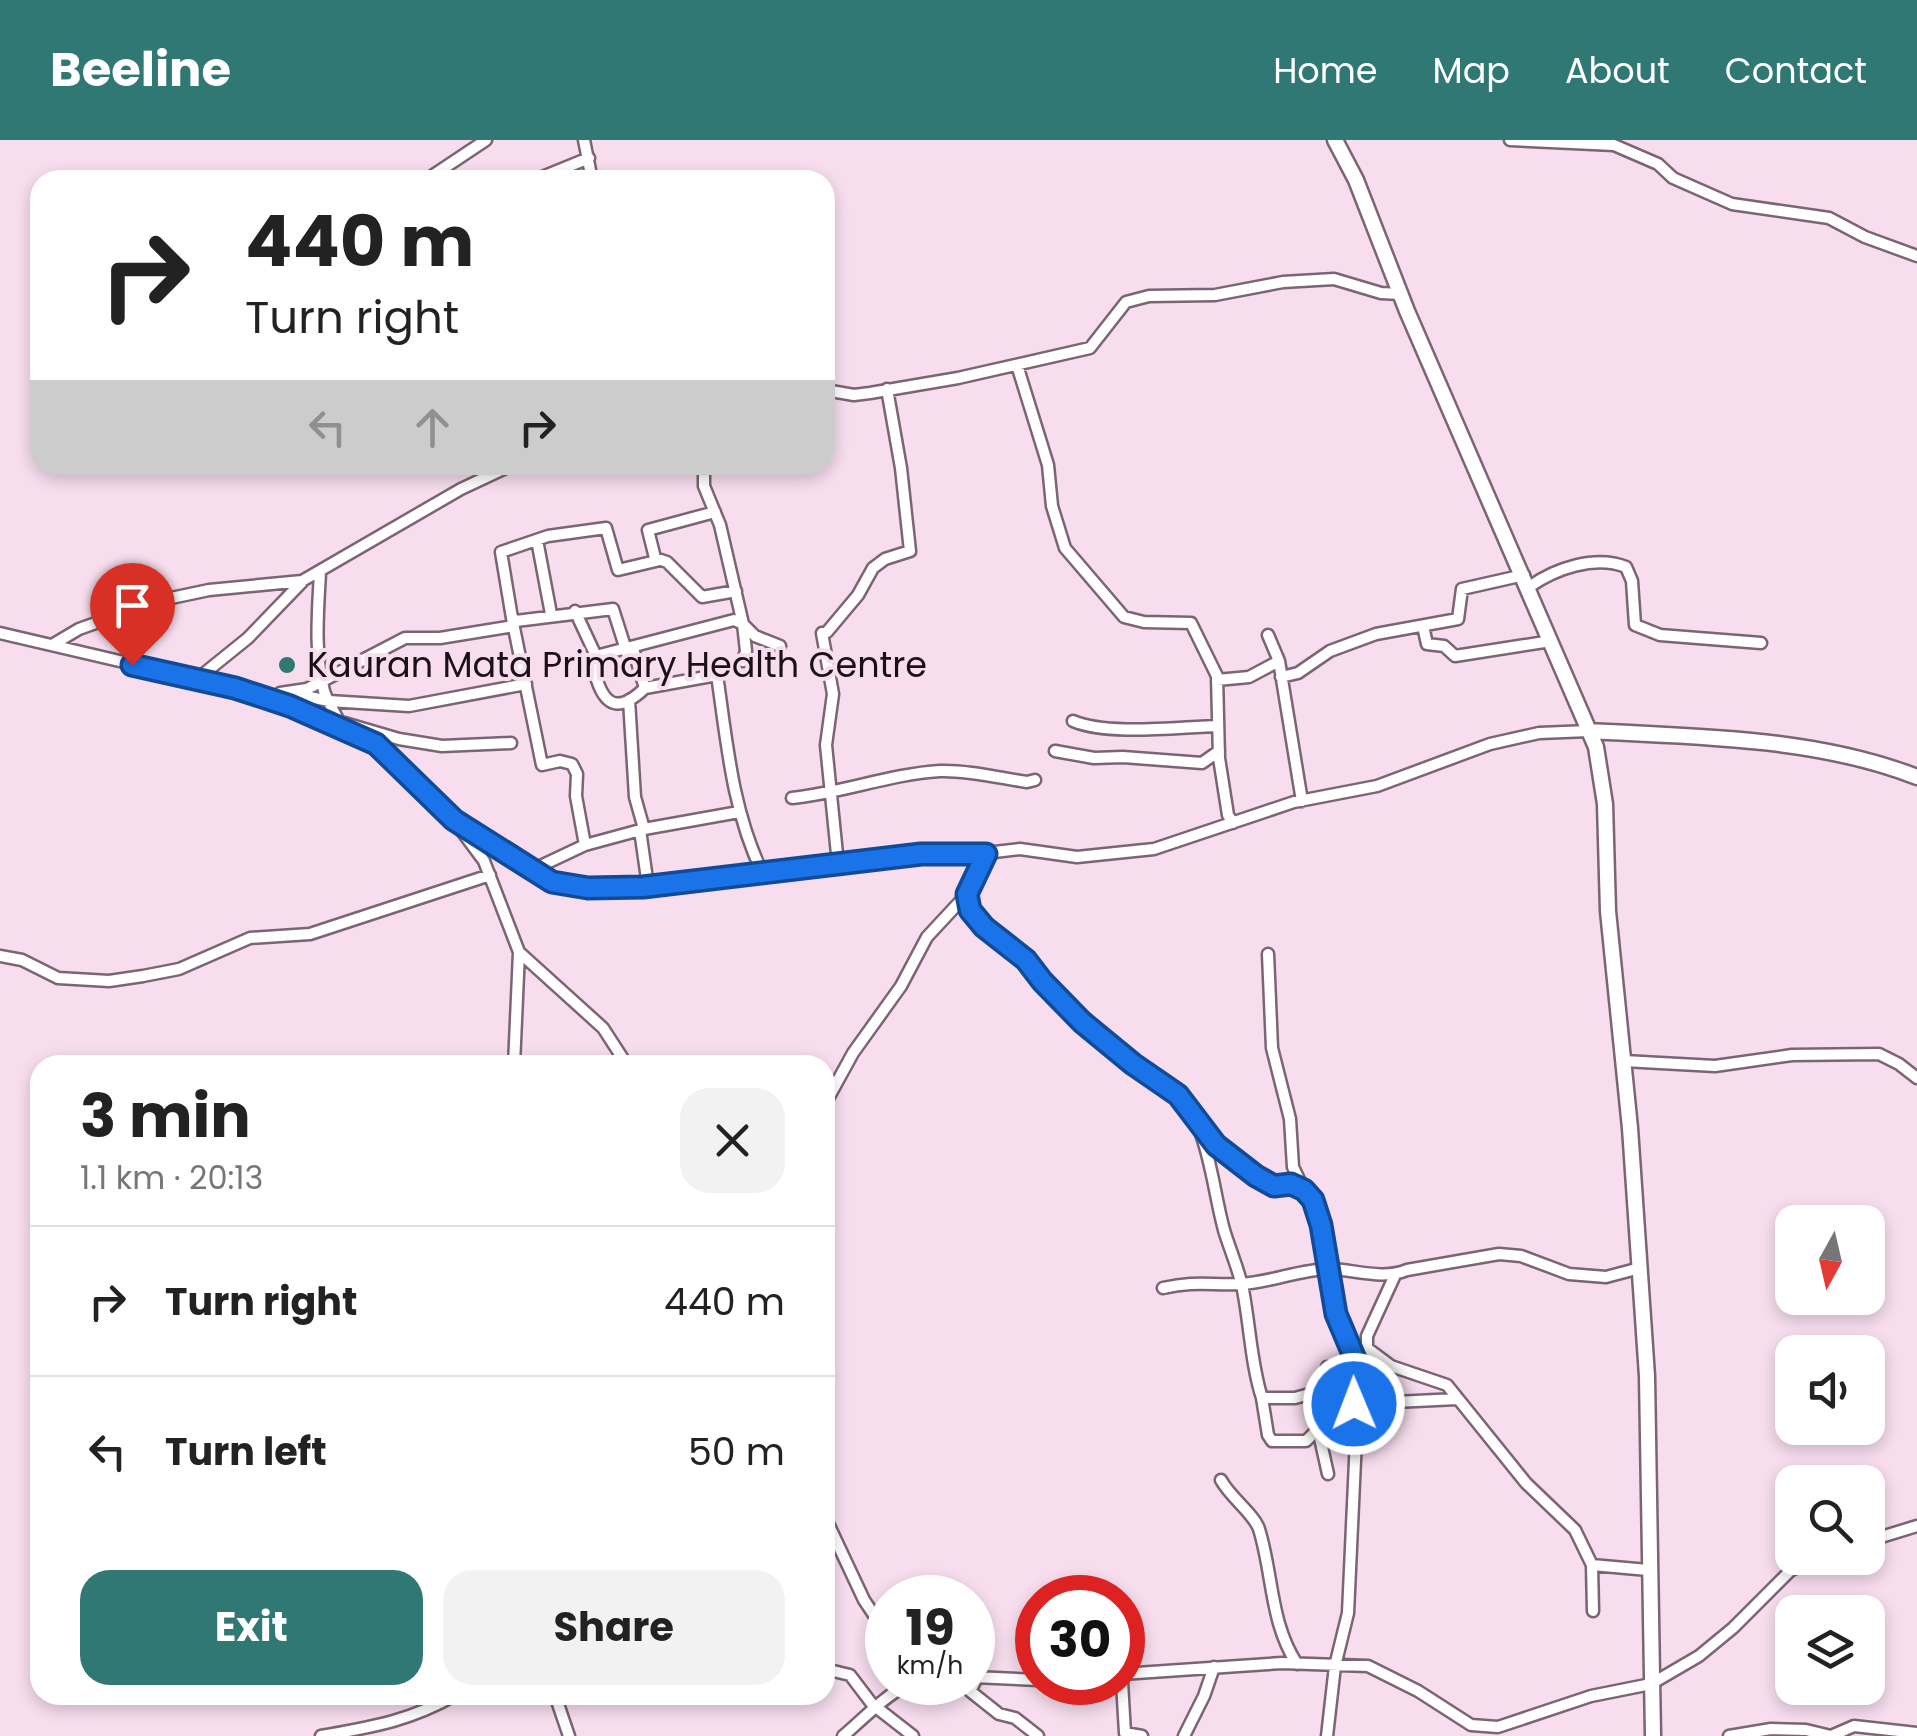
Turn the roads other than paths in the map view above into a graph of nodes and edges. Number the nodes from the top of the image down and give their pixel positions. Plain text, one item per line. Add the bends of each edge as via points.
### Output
1 (486, 140) edge
2 (584, 140) edge
3 (1335, 140) edge
4 (1510, 140) edge
5 (589, 158) junction
6 (441, 170) edge
7 (560, 170) edge
8 (591, 170) edge
9 (1917, 256) edge
10 (1400, 294) junction
11 (1017, 365) junction
12 (887, 389) junction
13 (835, 391) edge
14 (491, 475) edge
15 (704, 475) edge
16 (715, 512) junction
17 (537, 540) junction
18 (660, 560) junction
19 (320, 572) junction
20 (302, 581) junction
21 (1526, 581) junction
22 (736, 591) junction
23 (575, 612) junction
24 (551, 614) junction
25 (513, 622) junction
26 (743, 624) junction
27 (1423, 626) junction
28 (0, 633) edge
29 (1268, 635) dead end
30 (1551, 641) junction
31 (1761, 643) dead end
32 (52, 645) junction
33 (780, 646) dead end
34 (626, 650) junction
35 (596, 656) junction
36 (743, 661) dead end
37 (1279, 661) junction
38 (1281, 677) junction
39 (196, 680) junction
40 (323, 680) junction
41 (1218, 680) junction
42 (526, 684) junction
43 (645, 688) junction
44 (286, 692) junction
45 (273, 700) junction
46 (629, 700) junction
47 (329, 701) junction
48 (1073, 721) dead end
49 (340, 724) junction
50 (1218, 726) junction
51 (1588, 731) junction
52 (512, 743) dead end
53 (1055, 750) dead end
54 (1218, 751) junction
55 (1917, 777) edge
56 (1035, 780) dead end
57 (829, 794) junction
58 (792, 798) dead end
59 (1302, 801) junction
60 (739, 812) junction
61 (454, 820) junction
62 (1233, 824) junction
63 (642, 830) junction
64 (585, 845) junction
65 (986, 854) junction
66 (838, 864) junction
67 (532, 870) junction
68 (762, 872) junction
69 (490, 874) junction
70 (648, 886) junction
71 (967, 894) junction
72 (519, 952) junction
73 (1268, 954) dead end
74 (0, 956) edge
75 (514, 1055) edge
76 (621, 1055) edge
77 (1624, 1061) junction
78 (1917, 1078) edge
79 (835, 1086) edge
80 (1199, 1125) junction
81 (1304, 1190) junction
82 (1640, 1268) junction
83 (1329, 1269) junction
84 (1395, 1275) junction
85 (1242, 1284) junction
86 (1163, 1288) dead end
87 (1377, 1356) junction
88 (1358, 1366) junction
89 (1327, 1367) dead end
90 (1262, 1398) junction
91 (1457, 1399) junction
92 (1354, 1404) junction
93 (1318, 1429) junction
94 (1328, 1474) dead end
95 (1221, 1480) dead end
96 (1917, 1526) edge
97 (1885, 1536) edge
98 (835, 1538) edge
99 (1592, 1564) junction
100 (1648, 1570) junction
101 (1786, 1575) edge
102 (865, 1602) edge
103 (1593, 1611) dead end
104 (1297, 1664) junction
105 (1335, 1666) junction
106 (1214, 1667) junction
107 (835, 1671) edge
108 (1145, 1672) edge
109 (1651, 1684) junction
110 (436, 1705) edge
111 (558, 1705) edge
112 (879, 1705) edge
113 (988, 1705) edge
114 (1123, 1705) edge
115 (877, 1708) junction
116 (383, 1723) junction
117 (1917, 1733) edge
118 (321, 1736) edge
119 (384, 1736) edge
120 (569, 1736) edge
121 (842, 1736) edge
122 (913, 1736) edge
123 (1038, 1736) edge
124 (1142, 1736) edge
125 (1184, 1736) edge
126 (1327, 1736) edge
127 (1652, 1736) edge
128 (1729, 1736) edge

1 - 6 street
2 - 5 street
3 - 10 street
4 - 9 street via 1614,145 1732,204 1829,218
5 - 7 street
5 - 8 street
10 - 11 street via 1334,280 1215,296 1149,296 1126,302 1090,348
10 - 21 street
11 - 12 street
11 - 41 street via 1065,548 1124,617 1191,623
12 - 13 street
12 - 57 street via 910,551 874,568 825,632 833,694
14 - 19 street
15 - 16 street
16 - 18 street via 648,530
16 - 22 street
17 - 18 street via 606,528 618,570
17 - 24 street
17 - 25 street via 501,552
18 - 22 street via 702,597
19 - 20 street
19 - 40 street
20 - 32 street via 157,601
20 - 39 street
21 - 27 street via 1462,589 1458,619
21 - 30 street
21 - 31 street via 1610,561 1626,567 1632,581 1635,624 1660,634
22 - 26 street
23 - 24 street
23 - 34 street via 613,609
23 - 35 street
24 - 25 street
25 - 40 street via 440,638 405,638
25 - 42 street
26 - 33 street
26 - 34 street via 734,620
26 - 36 street
27 - 30 street via 1428,644 1455,656
27 - 38 street via 1376,634
28 - 32 street
29 - 37 street
30 - 51 street
32 - 39 street
34 - 35 street
34 - 43 street via 634,652
35 - 46 street via 592,666 604,698
37 - 38 street
37 - 41 street via 1248,677
38 - 59 street
39 - 45 street
40 - 44 street
40 - 47 street
41 - 50 street
42 - 47 street via 409,706
42 - 64 street via 542,765 560,760 577,774
43 - 46 street
43 - 60 street via 717,674
44 - 45 street
44 - 47 street
45 - 49 street
46 - 63 street
47 - 49 street
48 - 50 street via 1089,728
49 - 52 street via 442,746
49 - 61 street via 376,744
50 - 54 street
51 - 55 street via 1828,752
51 - 59 street via 1490,744 1377,786
51 - 77 street via 1605,804
53 - 54 street via 1202,763
54 - 62 street
56 - 57 street via 943,771
57 - 58 street
57 - 66 street
59 - 62 street
60 - 63 street
60 - 68 street
61 - 67 street
61 - 69 street
62 - 65 street via 1125,853
63 - 64 street
63 - 70 street
64 - 67 street
65 - 66 street
65 - 71 street
66 - 68 street
67 - 70 street via 552,882 588,888
68 - 70 street
69 - 72 street
69 - 74 street via 310,934 250,938 179,969 143,976 58,978
71 - 79 street via 927,937
71 - 80 street via 984,927 1026,960 1082,1022 1178,1095
72 - 75 street
72 - 76 street via 603,1028
73 - 81 street via 1272,1048 1290,1119 1293,1168
77 - 78 street via 1715,1066 1792,1055 1879,1054
77 - 82 street
80 - 81 street via 1256,1176
80 - 85 street
81 - 83 street via 1321,1225
82 - 84 street via 1588,1276 1499,1254
82 - 100 street
83 - 84 street
83 - 85 street
83 - 88 street via 1336,1314
84 - 87 street via 1367,1336
85 - 86 street via 1195,1281
85 - 90 street
87 - 88 street
87 - 91 street via 1447,1385
88 - 92 street
89 - 90 street via 1324,1390
90 - 93 street via 1272,1440 1306,1440
91 - 92 street
91 - 99 street via 1575,1530
92 - 93 street
92 - 105 street via 1348,1613
93 - 94 street
95 - 104 street via 1258,1525 1275,1611
96 - 97 street
98 - 102 street
99 - 100 street
99 - 103 street
100 - 109 street
101 - 109 street via 1733,1628
104 - 105 street
104 - 106 street
105 - 109 street via 1368,1666 1471,1725 1498,1727
105 - 126 street
106 - 108 street
106 - 125 street
107 - 115 street via 850,1675
109 - 127 street
110 - 116 street
111 - 120 street
112 - 115 street
113 - 123 street
114 - 124 street via 1125,1733
115 - 121 street
115 - 122 street
116 - 118 street
116 - 119 street
117 - 128 street via 1854,1726 1831,1736 1768,1729

